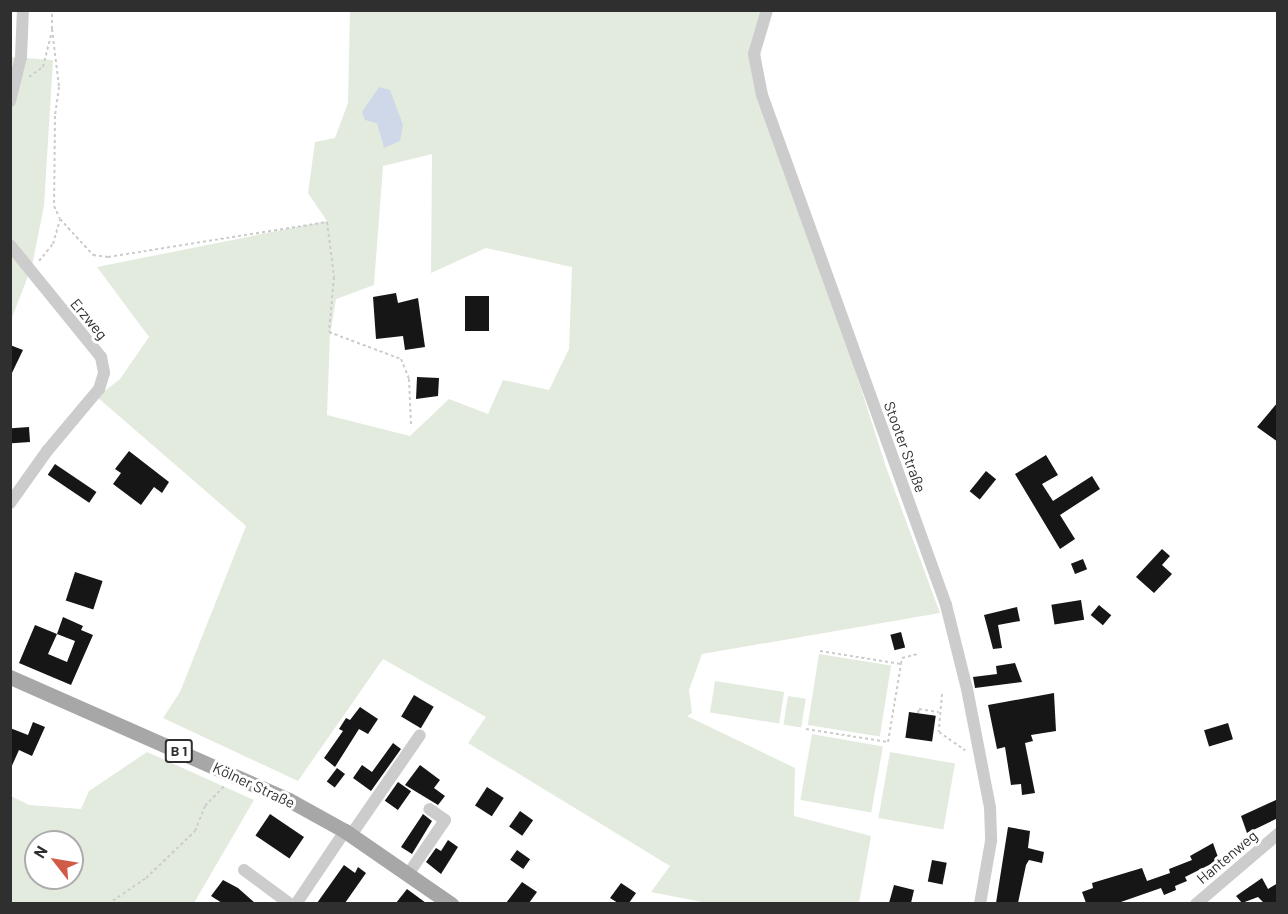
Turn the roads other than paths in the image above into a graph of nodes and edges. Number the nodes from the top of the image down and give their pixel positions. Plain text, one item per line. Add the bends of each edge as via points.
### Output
1 (23, 10) edge
2 (767, 10) edge
3 (10, 101) edge
4 (10, 245) edge
5 (10, 503) edge
6 (10, 677) edge
7 (420, 735) dead end
8 (429, 809) dead end
9 (348, 833) junction
10 (1278, 834) edge
11 (244, 870) dead end
12 (409, 873) junction
13 (290, 903) edge
14 (296, 903) edge
15 (452, 903) edge
16 (980, 903) edge
17 (1196, 903) edge

1 - 3 street via 21,57
2 - 16 street, Stooter Straße via 754,54 762,95 946,605 966,688 990,807 991,841
4 - 5 street, Erzweg via 101,357 104,373 99,389 46,451
6 - 9 main road, Kölner Straße / B 1 via 289,800
7 - 9 street
8 - 12 street via 445,820
9 - 12 main road, Kölner Straße / B 1
9 - 14 street
10 - 17 street, Hantenweg
11 - 13 street
12 - 15 main road, Kölner Straße / B 1

